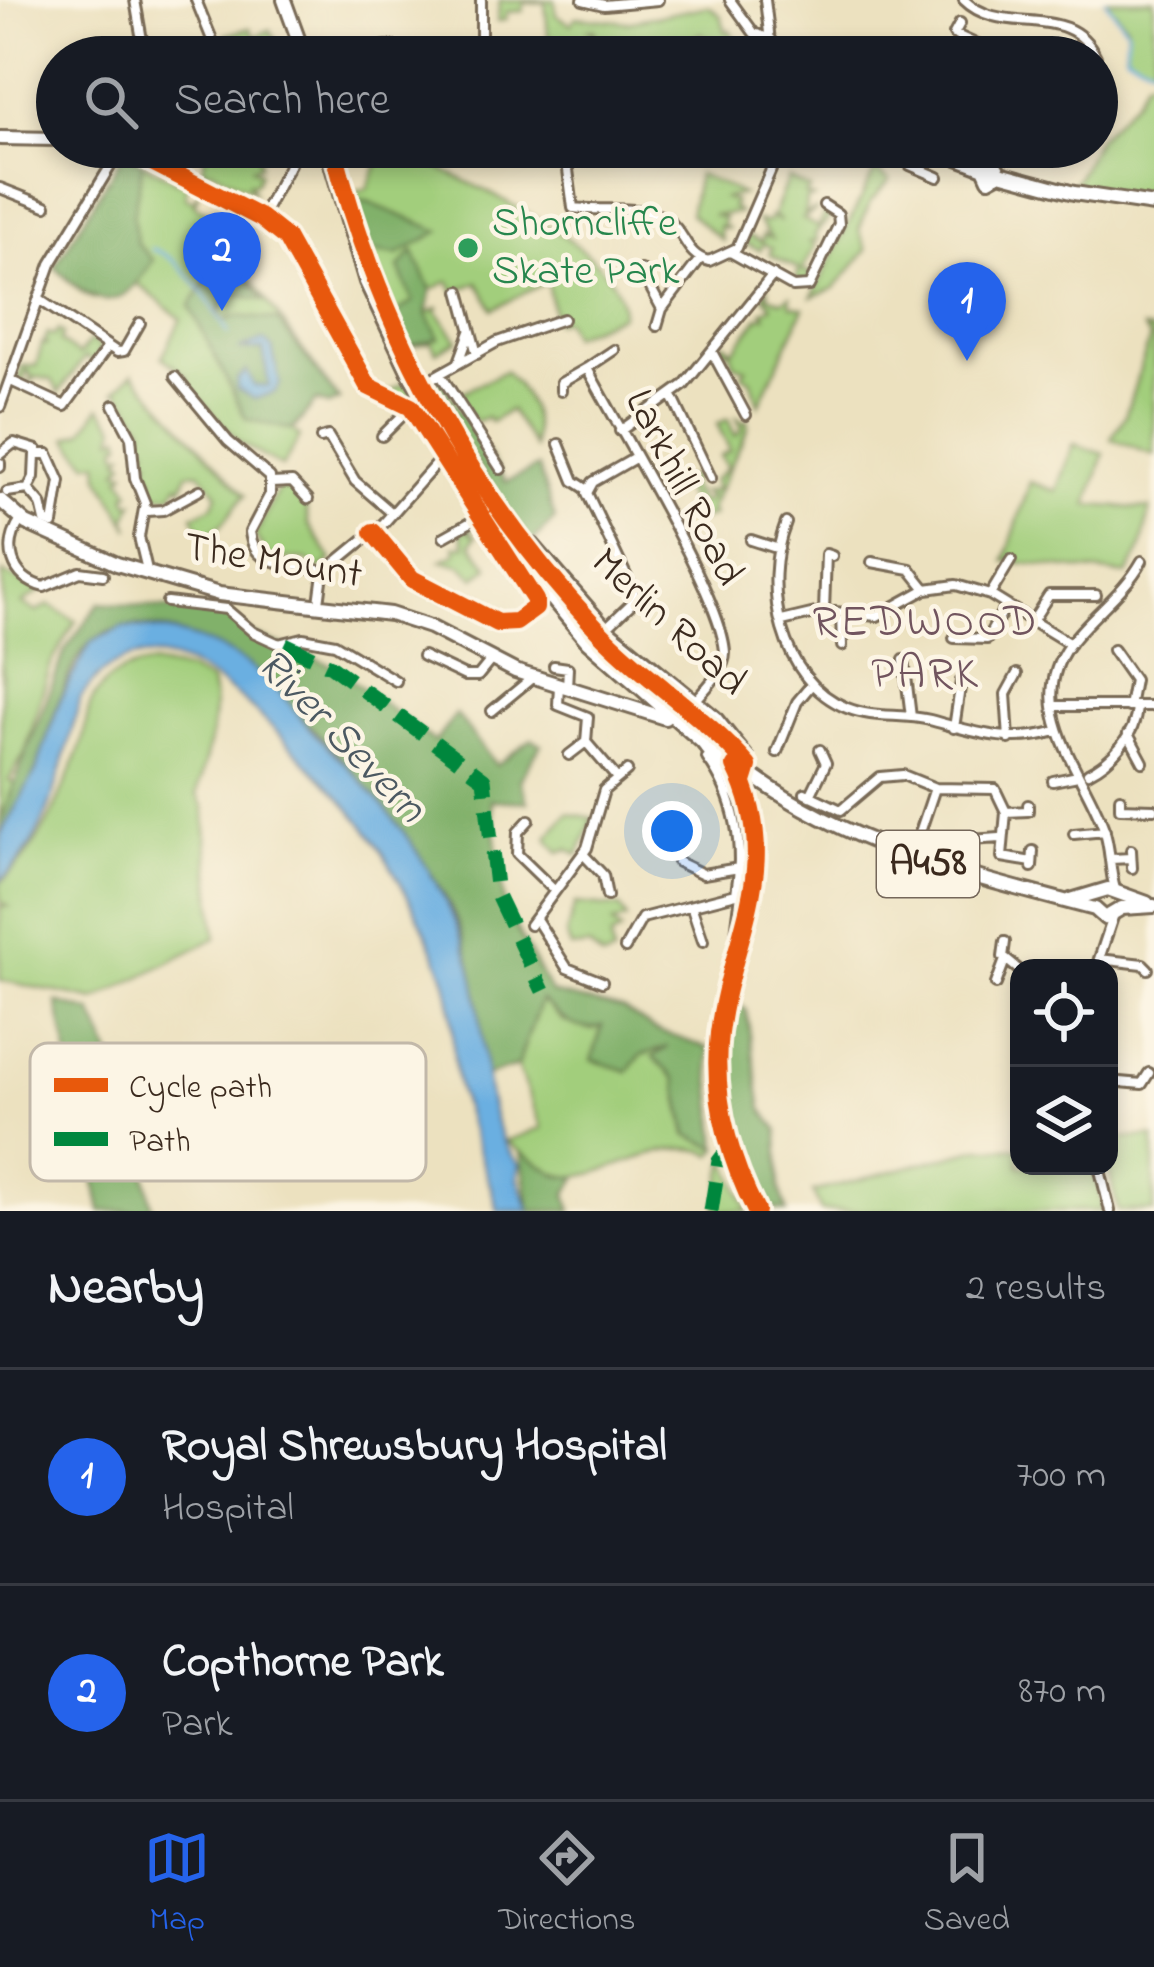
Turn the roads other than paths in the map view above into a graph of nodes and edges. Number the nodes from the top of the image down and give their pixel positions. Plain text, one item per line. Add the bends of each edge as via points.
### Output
1 (135, 0) edge
2 (196, 0) edge
3 (284, 0) edge
4 (481, 0) edge
5 (583, 0) edge
6 (658, 0) edge
7 (730, 0) edge
8 (765, 0) edge
9 (964, 0) edge
10 (142, 14) dead end
11 (960, 23) dead end
12 (139, 26) junction
13 (141, 36) edge
14 (211, 36) edge
15 (298, 36) edge
16 (481, 36) edge
17 (764, 36) edge
18 (771, 36) edge
19 (958, 36) edge
20 (1077, 36) edge
21 (0, 138) edge
22 (36, 139) edge
23 (110, 168) edge
24 (164, 168) edge
25 (288, 168) edge
26 (332, 168) edge
27 (568, 168) edge
28 (771, 168) edge
29 (915, 168) edge
30 (992, 168) edge
31 (938, 178) dead end
32 (0, 188) edge
33 (825, 204) dead end
34 (1154, 205) edge
35 (46, 206) dead end
36 (261, 218) junction
37 (732, 253) junction
38 (700, 259) junction
39 (641, 270) dead end
40 (773, 275) junction
41 (460, 291) dead end
42 (40, 300) junction
43 (662, 309) junction
44 (563, 319) dead end
45 (140, 323) dead end
46 (657, 326) dead end
47 (470, 332) junction
48 (107, 348) junction
49 (616, 350) dead end
50 (712, 352) junction
51 (477, 354) junction
52 (458, 364) junction
53 (587, 368) junction
54 (440, 374) junction
55 (180, 379) dead end
56 (11, 381) junction
57 (557, 385) dead end
58 (417, 387) junction
59 (672, 397) junction
60 (1, 403) edge
61 (114, 406) dead end
62 (411, 407) junction
63 (747, 415) dead end
64 (620, 430) junction
65 (324, 433) dead end
66 (382, 436) dead end
67 (562, 445) dead end
68 (37, 450) junction
69 (443, 456) junction
70 (634, 458) junction
71 (0, 462) edge
72 (501, 470) dead end
73 (711, 478) dead end
74 (272, 483) junction
75 (28, 489) junction
76 (200, 490) dead end
77 (588, 490) junction
78 (3, 496) edge
79 (304, 497) dead end
80 (147, 511) junction
81 (392, 513) junction
82 (478, 518) junction
83 (21, 520) junction
84 (782, 528) dead end
85 (374, 532) junction
86 (5, 535) edge
87 (444, 538) dead end
88 (754, 544) dead end
89 (538, 545) dead end
90 (779, 549) junction
91 (826, 554) dead end
92 (1142, 561) dead end
93 (872, 562) dead end
94 (1012, 565) dead end
95 (323, 573) junction
96 (148, 574) junction
97 (95, 577) dead end
98 (180, 584) junction
99 (926, 589) junction
100 (990, 595) junction
101 (1091, 598) dead end
102 (319, 603) junction
103 (1004, 607) junction
104 (824, 611) junction
105 (841, 613) junction
106 (782, 621) junction
107 (1031, 623) junction
108 (607, 627) junction
109 (953, 638) dead end
110 (839, 642) dead end
111 (1070, 644) junction
112 (1127, 650) dead end
113 (427, 660) dead end
114 (491, 661) junction
115 (559, 663) dead end
116 (901, 665) dead end
117 (393, 677) dead end
118 (533, 677) junction
119 (1018, 678) dead end
120 (812, 684) junction
121 (957, 684) dead end
122 (564, 686) junction
123 (645, 688) junction
124 (618, 700) junction
125 (696, 700) junction
126 (1053, 706) junction
127 (1154, 706) edge
128 (1133, 708) junction
129 (492, 711) dead end
130 (911, 717) junction
131 (955, 728) junction
132 (1057, 731) junction
133 (692, 734) junction
134 (1128, 734) junction
135 (1010, 739) junction
136 (714, 740) junction
137 (586, 742) junction
138 (777, 746) dead end
139 (820, 750) dead end
140 (571, 751) dead end
141 (749, 752) dead end
142 (706, 758) dead end
143 (1143, 763) dead end
144 (627, 771) dead end
145 (1090, 774) junction
146 (616, 777) junction
147 (1057, 779) dead end
148 (935, 788) junction
149 (780, 791) junction
150 (805, 798) junction
151 (1120, 798) dead end
152 (740, 799) junction
153 (1028, 805) dead end
154 (1154, 809) edge
155 (1006, 812) junction
156 (524, 821) dead end
157 (1105, 831) junction
158 (1077, 837) dead end
159 (1000, 838) junction
160 (968, 841) dead end
161 (584, 855) junction
162 (912, 858) junction
163 (1131, 858) dead end
164 (1111, 859) junction
165 (1032, 860) dead end
166 (678, 862) dead end
167 (740, 868) junction
168 (554, 890) junction
169 (604, 890) dead end
170 (1109, 903) junction
171 (1154, 905) edge
172 (692, 908) junction
173 (699, 936) dead end
174 (1005, 942) dead end
175 (628, 944) dead end
176 (1099, 959) edge
177 (1005, 960) junction
178 (1010, 964) edge
179 (1118, 964) edge
180 (1148, 969) dead end
181 (595, 983) dead end
182 (996, 984) dead end
183 (1149, 1073) dead end
184 (1118, 1082) edge
185 (1101, 1175) edge
186 (755, 1211) edge
187 (1111, 1211) edge

1 - 12 street
2 - 14 street
3 - 15 main road
4 - 16 street
5 - 6 street
7 - 17 street
8 - 18 street
9 - 20 street via 989,19 1042,20
10 - 12 street
11 - 19 street
12 - 13 street
21 - 22 main road
23 - 42 street via 51,264
24 - 36 street
25 - 36 street
26 - 58 main road via 366,282
27 - 38 street via 573,208 656,214
28 - 37 street
29 - 31 street
30 - 34 main road
32 - 35 street
33 - 40 street via 840,219 812,282 798,289
36 - 62 street via 297,253 368,386
37 - 38 street
37 - 40 street
38 - 43 street
39 - 43 street
40 - 50 street
41 - 47 street
42 - 48 street
42 - 56 street
43 - 46 street
44 - 51 street
45 - 48 street via 124,351
47 - 51 street
47 - 52 street
48 - 56 street via 65,406
49 - 53 street, Larkhill Road
50 - 59 street
50 - 63 street
51 - 52 street
52 - 54 street
53 - 57 street, Larkhill Road
53 - 64 street, Larkhill Road
54 - 58 street
54 - 72 street
55 - 74 street
56 - 60 street
58 - 123 main road via 535,573 587,641
59 - 64 street
59 - 73 street
61 - 80 street via 131,437
62 - 66 street
62 - 69 street
64 - 70 street, Larkhill Road
65 - 81 street via 355,482
67 - 77 street via 574,481
68 - 71 street via 8,444
68 - 75 street
68 - 75 street via 48,454 59,478 53,524
69 - 81 street
69 - 82 street
70 - 77 street
70 - 125 street, Larkhill Road via 716,619 724,659
74 - 79 street via 292,482
74 - 95 street via 250,532 255,551
75 - 78 street
76 - 80 street
77 - 108 street via 588,506 634,592
78 - 83 main road, The Mount
80 - 96 street via 139,537
81 - 85 street
82 - 85 street via 536,603 509,625 412,578
82 - 87 street
83 - 86 street
83 - 96 main road, The Mount
84 - 90 street
85 - 95 street
86 - 97 street via 13,566 31,583
88 - 90 street
89 - 108 street, Merlin Road
90 - 106 street
91 - 104 street
92 - 111 street
93 - 99 street via 910,569
94 - 100 street
95 - 102 street
96 - 98 main road, The Mount
98 - 102 main road, The Mount
98 - 117 street via 171,603 226,609 261,637 285,644 334,644
99 - 100 street via 956,585
99 - 105 street via 877,616
100 - 103 street
101 - 107 street via 1049,595
102 - 114 main road, The Mount via 410,620
103 - 107 street
103 - 109 street via 991,639
104 - 105 street
104 - 106 street
105 - 110 street
106 - 120 street
107 - 111 street
108 - 125 street, Merlin Road
111 - 126 street
112 - 128 street via 1116,653 1134,680
113 - 114 street via 470,678
114 - 118 main road, The Mount
115 - 122 street via 570,673
116 - 130 street
118 - 122 main road, The Mount
118 - 129 street
119 - 135 street via 1005,700
120 - 130 street via 858,712
120 - 138 street
121 - 131 street
122 - 124 main road, The Mount
122 - 137 street via 558,705 589,720
123 - 124 main road, The Mount
123 - 133 main road
123 - 136 main road, A458
124 - 133 main road, The Mount
125 - 141 street, Merlin Road
126 - 128 street
126 - 132 street
127 - 128 street
128 - 134 street
130 - 131 street
131 - 135 street
132 - 135 street
132 - 145 street
133 - 152 main road
134 - 143 street
134 - 145 street
136 - 149 main road, A458
136 - 152 main road, A458
137 - 140 street
137 - 146 street
139 - 150 street via 829,759
142 - 152 street
144 - 146 street
145 - 147 street
145 - 157 street
146 - 161 street via 604,790
148 - 150 street via 880,777 841,810
148 - 155 street via 995,789
148 - 162 street
149 - 150 main road, A458
149 - 152 main road
150 - 152 main road, A458
150 - 162 main road, A458
151 - 154 street via 1120,808
152 - 167 street
152 - 186 main road via 757,867 719,1033 718,1084 729,1148
153 - 155 street
155 - 159 street
156 - 168 street via 517,854 527,873
157 - 158 street
157 - 164 street
159 - 160 street
159 - 165 street via 1002,857
161 - 168 street
161 - 169 street
162 - 170 main road, A458 via 973,880
163 - 164 street
164 - 170 street
166 - 167 street via 703,874
167 - 172 street via 736,895
168 - 181 street via 533,922 567,968
170 - 171 main road, A458
170 - 176 street
172 - 173 street
172 - 175 street via 642,918
174 - 177 street
177 - 178 street
177 - 182 street
179 - 180 street
183 - 184 street via 1142,1084
185 - 187 street

